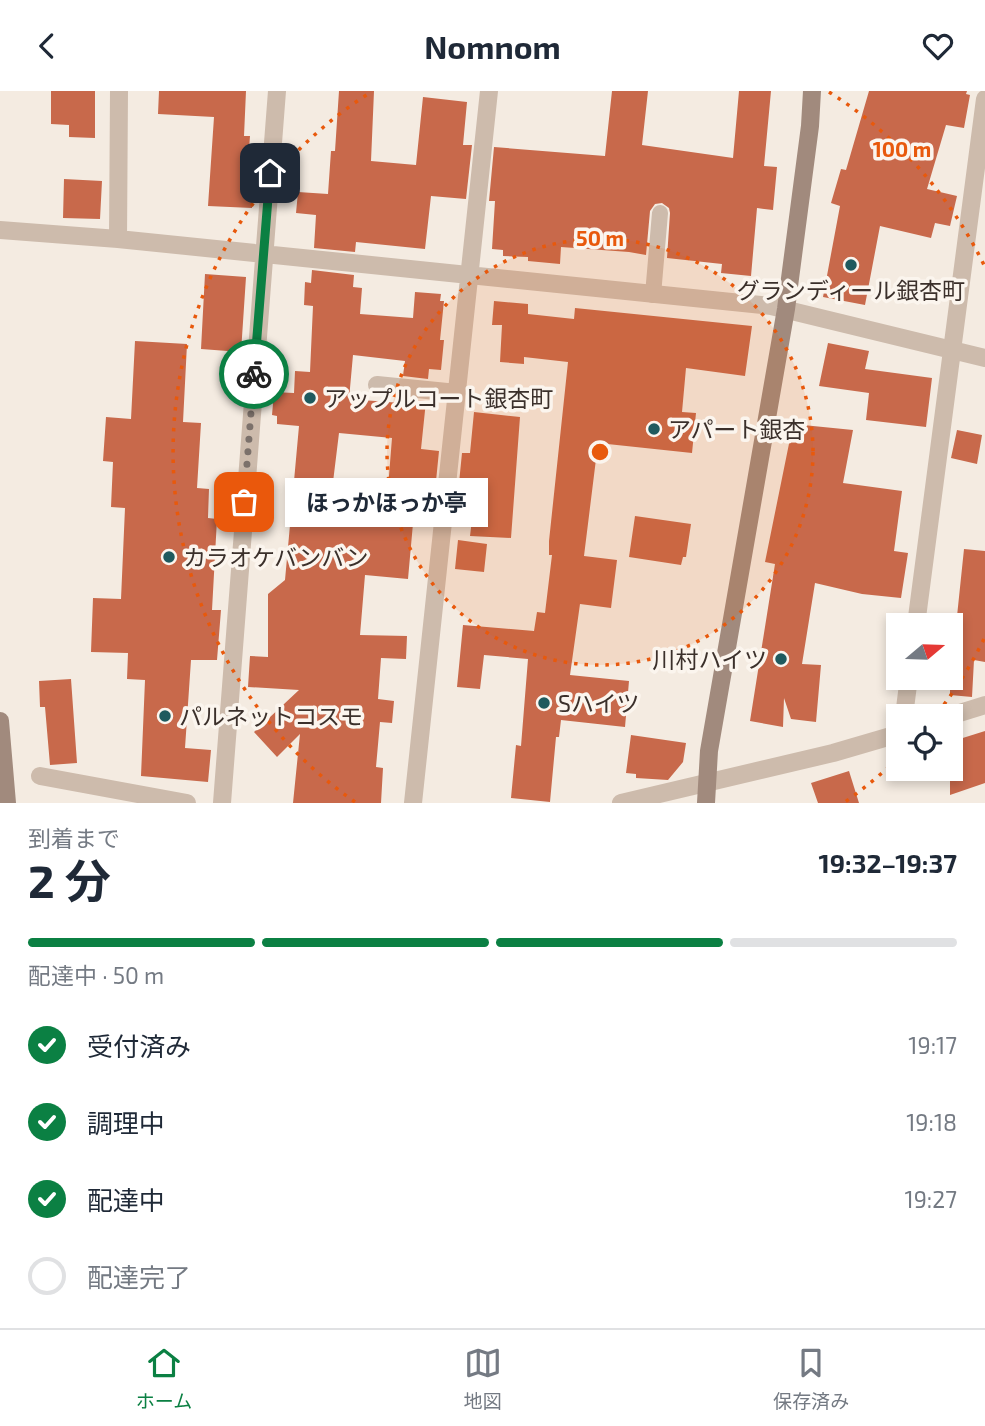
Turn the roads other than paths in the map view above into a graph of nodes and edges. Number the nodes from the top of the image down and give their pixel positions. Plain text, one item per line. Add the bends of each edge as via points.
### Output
1 (119, 91) edge
2 (277, 91) edge
3 (489, 91) edge
4 (812, 91) edge
5 (985, 99) edge
6 (660, 213) dead end
7 (0, 230) edge
8 (118, 239) junction
9 (262, 255) junction
10 (469, 276) junction
11 (653, 295) junction
12 (786, 309) junction
13 (952, 351) junction
14 (985, 358) edge
15 (377, 385) dead end
16 (457, 393) junction
17 (918, 613) edge
18 (985, 705) edge
19 (963, 712) edge
20 (0, 721) edge
21 (886, 738) edge
22 (40, 776) dead end
23 (706, 784) junction
24 (7, 803) edge
25 (187, 803) edge
26 (222, 803) edge
27 (413, 803) edge
28 (621, 803) edge
29 (706, 803) edge

1 - 8 street
2 - 9 street
3 - 10 street
4 - 12 street
5 - 13 street
6 - 11 lane
7 - 8 street
8 - 9 street
9 - 10 street
9 - 26 street
10 - 11 street
10 - 16 street
11 - 12 street
12 - 13 street
12 - 23 street
13 - 14 street
13 - 17 street
15 - 16 street
16 - 27 street
18 - 19 street
20 - 24 street
21 - 23 street
22 - 25 street
23 - 28 street
23 - 29 street

